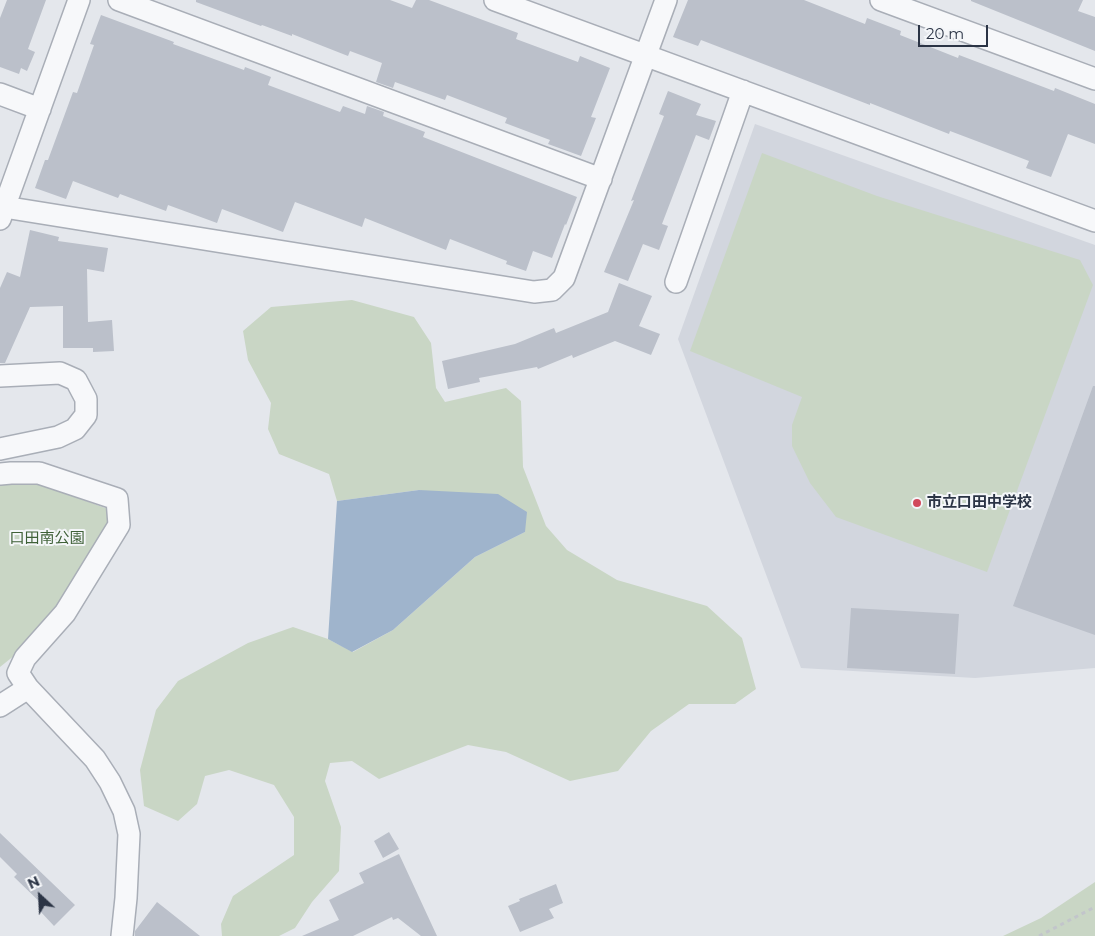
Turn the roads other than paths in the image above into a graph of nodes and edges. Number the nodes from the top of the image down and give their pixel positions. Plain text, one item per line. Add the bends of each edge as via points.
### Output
1 (79, 0) edge
2 (119, 0) edge
3 (495, 0) edge
4 (666, 0) edge
5 (881, 0) edge
6 (646, 56) junction
7 (1095, 79) edge
8 (743, 91) junction
9 (0, 94) edge
10 (40, 109) junction
11 (601, 179) junction
12 (2, 213) edge
13 (1095, 221) edge
14 (676, 282) dead end
15 (0, 376) edge
16 (0, 448) edge
17 (0, 474) edge
18 (28, 688) junction
19 (0, 706) edge
20 (122, 936) edge

1 - 10 street
2 - 11 street
3 - 6 street
4 - 6 street
5 - 7 street
6 - 8 street
6 - 11 street
8 - 13 street
8 - 14 street
9 - 10 street
10 - 12 street
11 - 12 street via 564,278 552,290 534,292
15 - 16 street via 60,373 76,380 86,399 86,415 75,429 58,437
17 - 18 street via 39,473 117,499 119,525 66,613 25,658 18,673
18 - 19 street
18 - 20 street via 95,760 124,811 129,834

